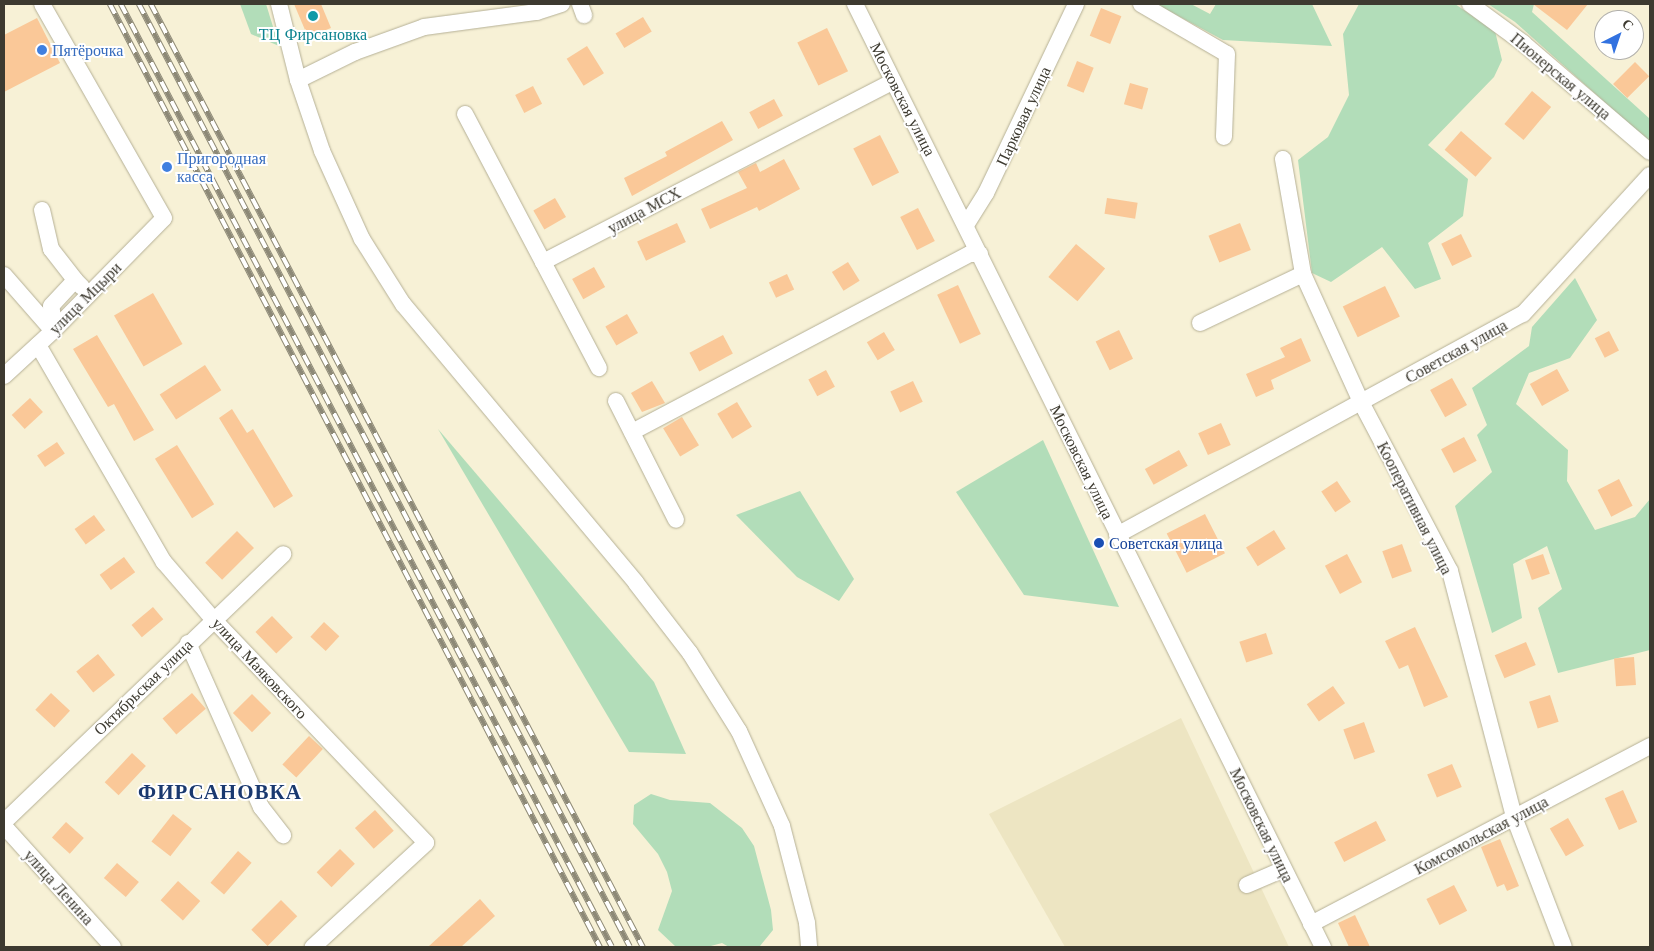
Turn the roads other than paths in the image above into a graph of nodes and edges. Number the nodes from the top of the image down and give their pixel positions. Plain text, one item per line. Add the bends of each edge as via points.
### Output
1 (42, 4) edge
2 (279, 4) edge
3 (562, 4) edge
4 (855, 4) edge
5 (1076, 4) edge
6 (1141, 4) edge
7 (1470, 4) edge
8 (298, 80) junction
9 (893, 81) junction
10 (465, 114) dead end
11 (1224, 137) dead end
12 (1650, 152) edge
13 (1283, 159) dead end
14 (1650, 175) edge
15 (42, 210) dead end
16 (966, 225) junction
17 (980, 254) junction
18 (543, 262) junction
19 (1303, 274) junction
20 (4, 275) edge
21 (75, 280) junction
22 (90, 294) junction
23 (1200, 323) dead end
24 (54, 329) junction
25 (38, 345) junction
26 (599, 368) dead end
27 (4, 376) edge
28 (616, 401) dead end
29 (1362, 404) junction
30 (632, 432) junction
31 (676, 520) dead end
32 (1117, 535) junction
33 (283, 554) dead end
34 (213, 619) junction
35 (188, 643) junction
36 (1650, 746) edge
37 (1514, 817) junction
38 (4, 822) edge
39 (4, 826) edge
40 (282, 834) dead end
41 (1284, 869) junction
42 (1247, 885) dead end
43 (1311, 924) junction
44 (113, 947) edge
45 (313, 947) edge
46 (809, 947) edge
47 (1323, 947) edge
48 (1564, 947) edge

1 - 22 street, улица Мцыри via 164,218
2 - 8 street
3 - 8 street via 537,12 424,27 355,52
4 - 9 street, Московская улица
5 - 16 street, Парковая улица via 986,193
6 - 11 street via 1227,54
7 - 12 street, Пионерская улица via 1523,43
8 - 46 street via 322,151 362,239 403,304 642,591 690,653 739,731 782,826 807,923
9 - 16 street, Московская улица
9 - 18 street, улица МСХ
10 - 18 street
13 - 19 street, Кооперативная улица
14 - 29 street, Советская улица via 1523,314
15 - 21 street via 51,249
16 - 17 street, Московская улица
17 - 30 street via 970,254
17 - 32 street, Московская улица
18 - 26 street
19 - 23 street
19 - 29 street, Кооперативная улица
20 - 24 street
21 - 22 street
21 - 24 street via 51,306
22 - 24 street, улица Мцыри
24 - 25 street, улица Мцыри
25 - 27 street, улица Мцыри
25 - 34 street, улица Маяковского via 164,562
28 - 30 street
29 - 32 street, Советская улица
29 - 37 street, Кооперативная улица via 1450,571
30 - 31 street
32 - 41 street, Московская улица
33 - 34 street, Октябрьская улица
34 - 35 street, Октябрьская улица
34 - 45 street, улица Маяковского via 426,843
35 - 38 street, Октябрьская улица
35 - 40 street via 262,807
36 - 37 street, Комсомольская улица
37 - 43 street, Комсомольская улица
37 - 48 street, Кооперативная улица
39 - 44 street, улица Ленина
41 - 42 street
41 - 43 street, Московская улица
43 - 47 street, Московская улица

